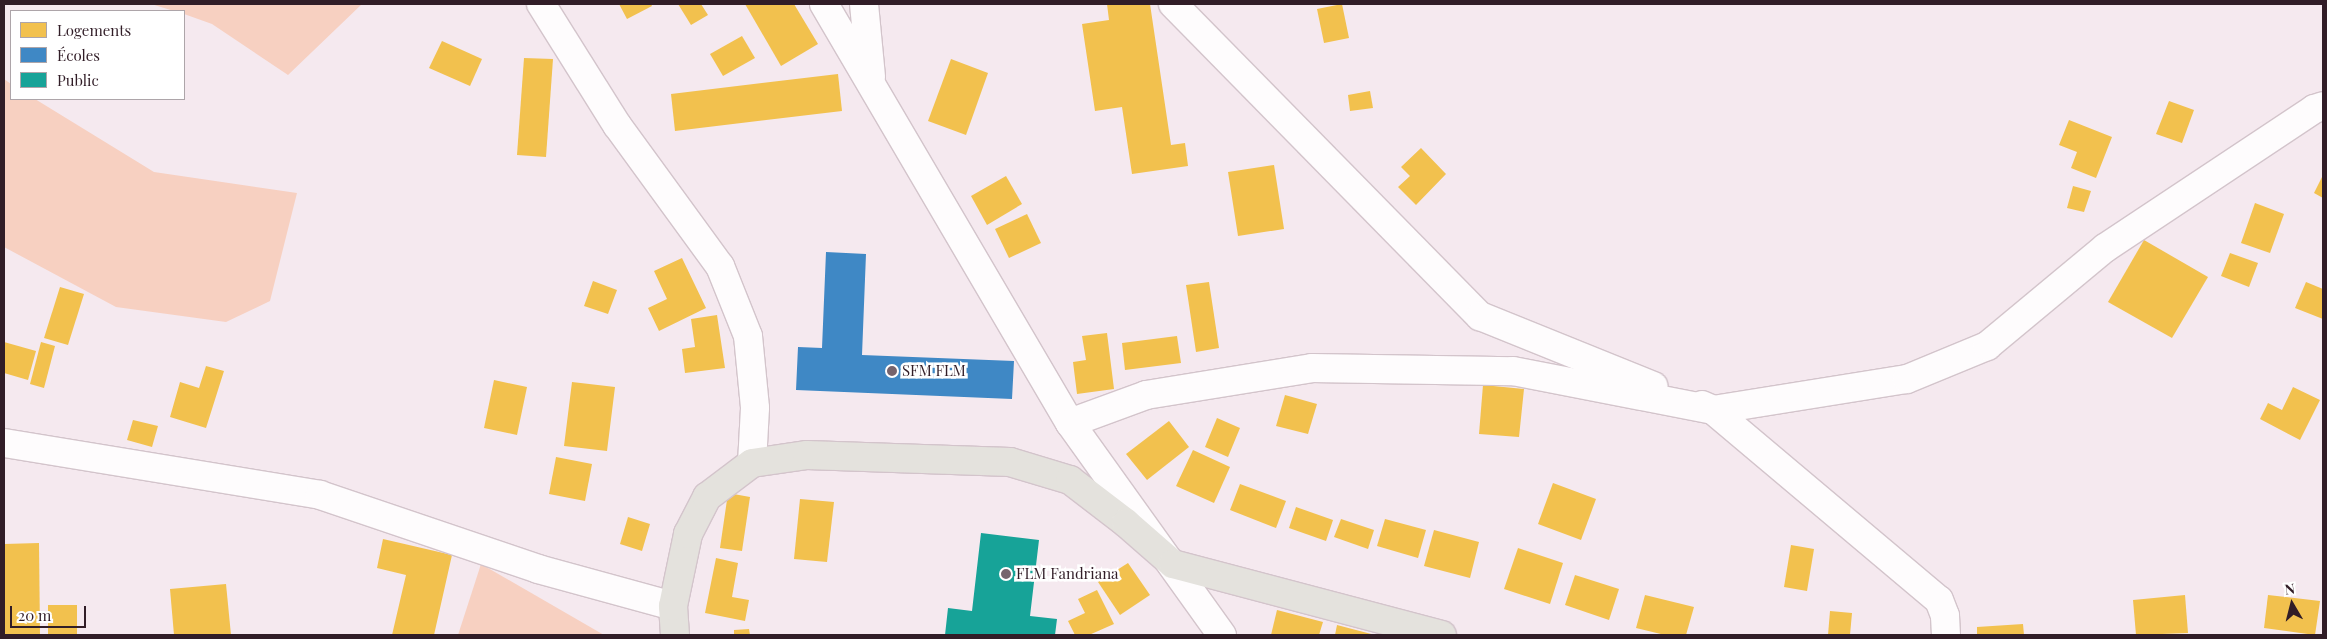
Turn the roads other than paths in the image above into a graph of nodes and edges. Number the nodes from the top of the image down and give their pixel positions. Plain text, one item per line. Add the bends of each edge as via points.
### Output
1 (541, 4) edge
2 (824, 4) edge
3 (864, 4) edge
4 (1173, 4) edge
5 (872, 88) junction
6 (2323, 106) edge
7 (1713, 410) junction
8 (1070, 423) junction
9 (4, 443) edge
10 (752, 463) junction
11 (1173, 564) junction
12 (673, 606) junction
13 (675, 635) edge
14 (1222, 635) edge
15 (1442, 635) edge
16 (1946, 635) edge

1 - 10 street via 617,125 720,266 748,336 756,408
2 - 5 street
3 - 5 street
4 - 7 street via 1480,316
5 - 8 street
6 - 7 street via 2105,248 1987,346 1907,379
7 - 8 street via 1513,371 1312,368 1146,395
7 - 16 street via 1939,600 1945,616
8 - 11 street
9 - 12 street via 320,495 538,569
10 - 11 main road via 807,455 1010,462 1070,480
10 - 12 main road via 707,497 688,534
11 - 14 street
11 - 15 main road
12 - 13 main road

